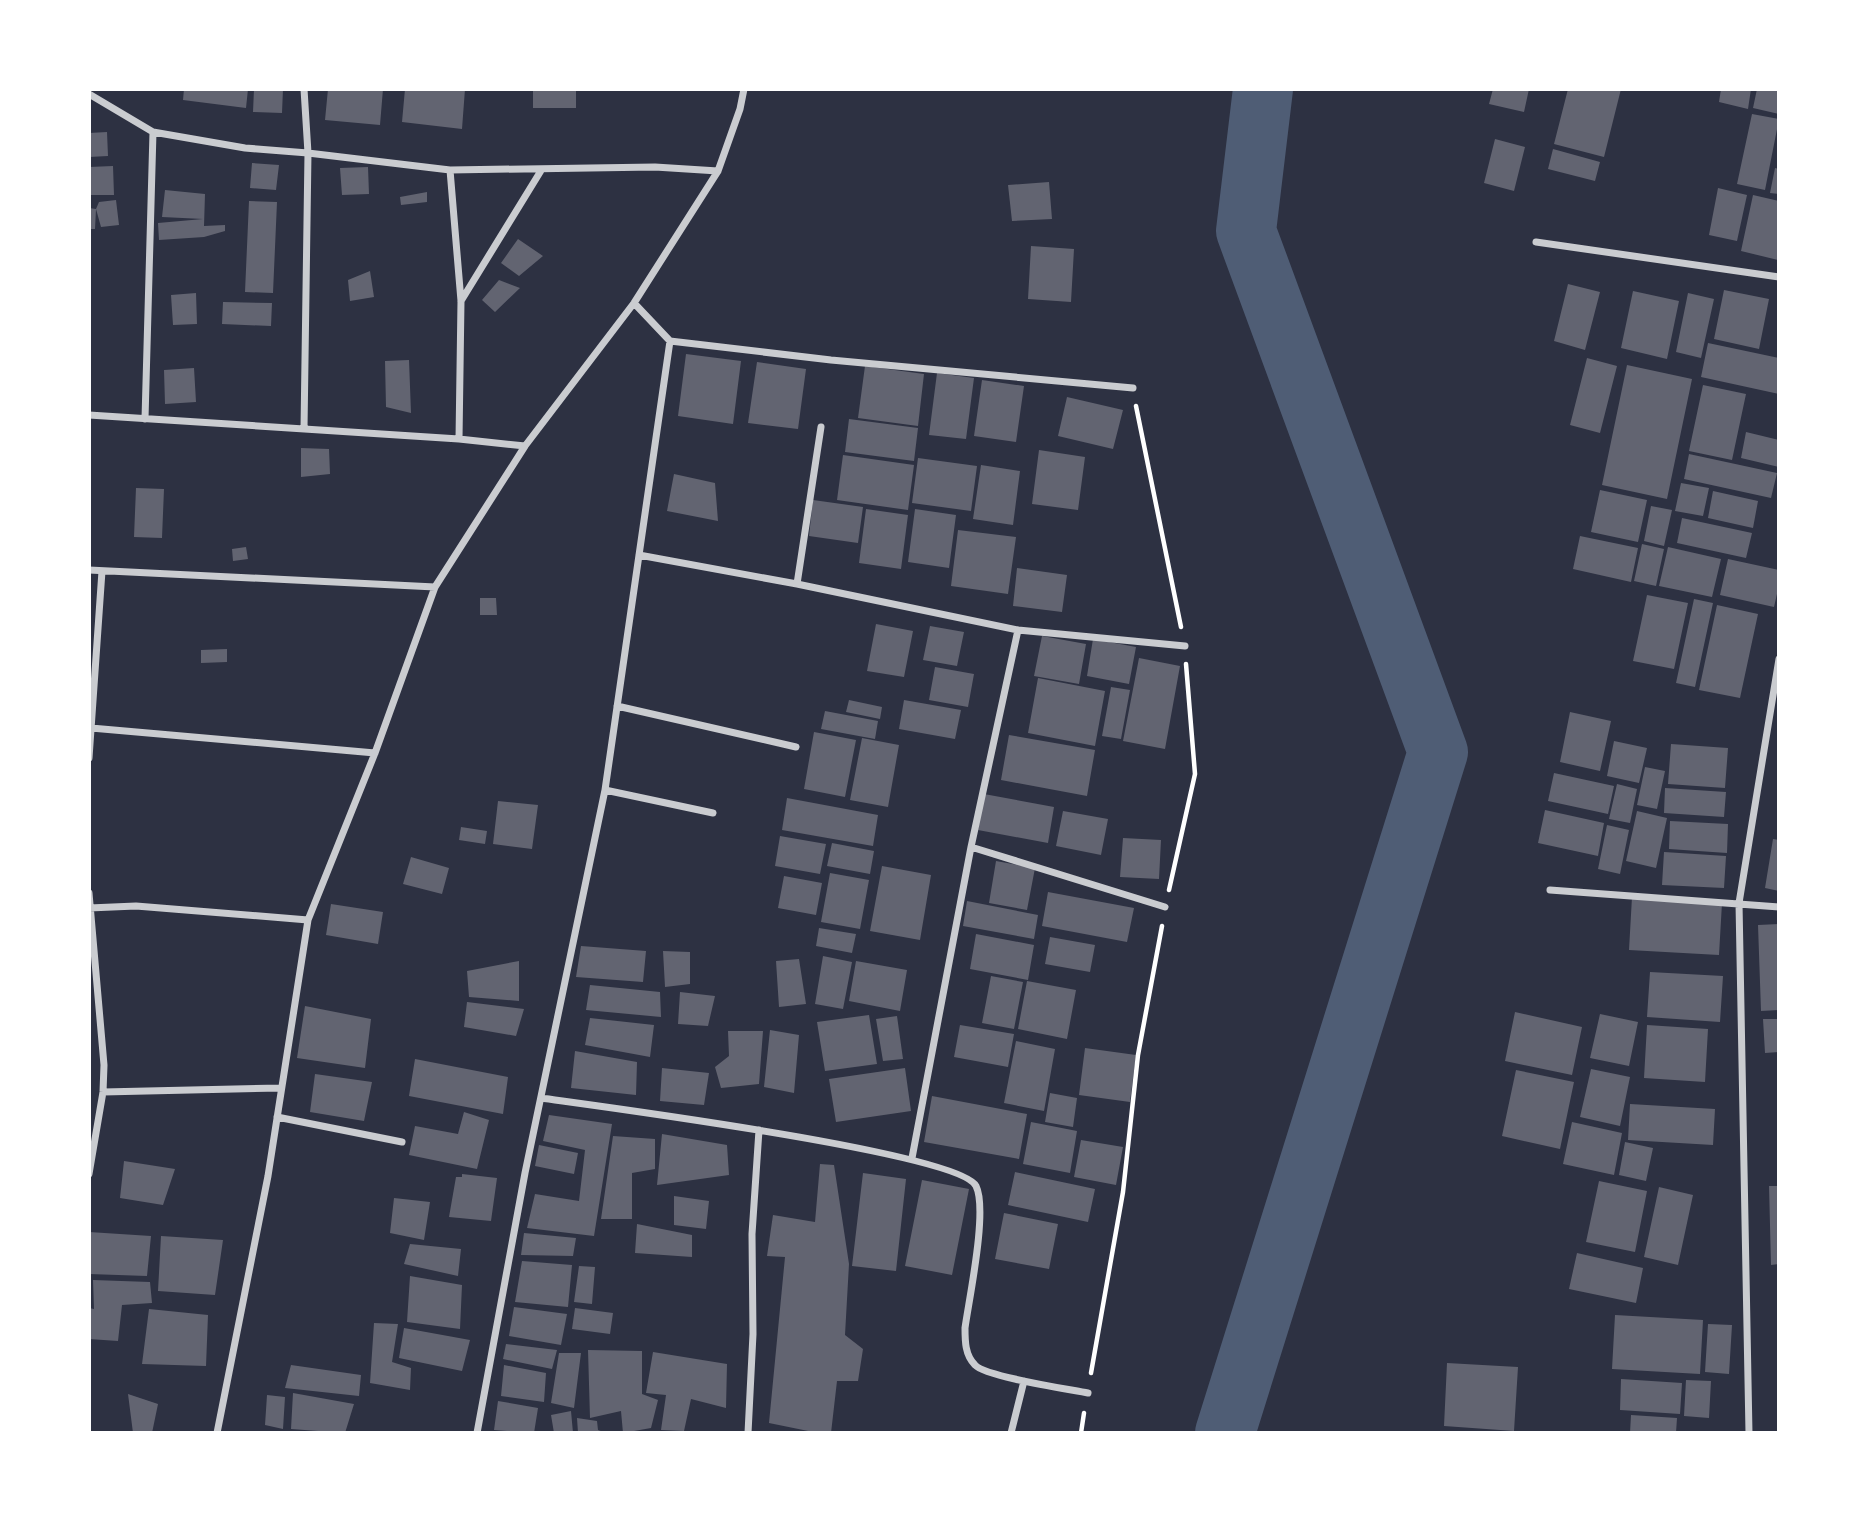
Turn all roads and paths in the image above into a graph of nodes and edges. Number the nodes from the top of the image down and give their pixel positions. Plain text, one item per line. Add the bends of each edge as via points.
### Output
1 (304, 89) edge
2 (744, 89) edge
3 (89, 94) edge
4 (153, 132) junction
5 (308, 153) junction
6 (542, 169) junction
7 (450, 170) junction
8 (718, 171) junction
9 (1536, 242) dead end
10 (1779, 276) edge
11 (461, 302) junction
12 (634, 303) junction
13 (670, 341) junction
14 (1133, 388) dead end
15 (89, 415) edge
16 (145, 419) junction
17 (821, 427) dead end
18 (304, 429) junction
19 (459, 439) junction
20 (526, 446) junction
21 (639, 555) junction
22 (89, 570) edge
23 (102, 571) junction
24 (797, 584) junction
25 (435, 587) junction
26 (1018, 630) junction
27 (1185, 646) dead end
28 (1779, 659) edge
29 (92, 681) edge
30 (617, 706) junction
31 (91, 728) junction
32 (796, 747) dead end
33 (375, 753) junction
34 (89, 758) edge
35 (606, 790) junction
36 (713, 813) dead end
37 (971, 847) junction
38 (1550, 890) dead end
39 (89, 893) edge
40 (1739, 903) junction
41 (1165, 907) dead end
42 (1779, 907) edge
43 (90, 908) edge
44 (308, 920) junction
45 (281, 1088) junction
46 (103, 1092) junction
47 (541, 1098) junction
48 (277, 1117) junction
49 (759, 1130) junction
50 (402, 1143) dead end
51 (912, 1158) junction
52 (89, 1174) edge
53 (1024, 1381) junction
54 (1088, 1393) dead end
55 (216, 1433) edge
56 (477, 1433) edge
57 (748, 1433) edge
58 (1011, 1433) edge
59 (1749, 1433) edge

1 - 5 street
2 - 8 street
3 - 4 street
4 - 5 street via 245,148
4 - 16 street
5 - 7 street
5 - 18 street
6 - 7 street
6 - 8 street
6 - 11 street
7 - 11 street
8 - 12 street
9 - 10 street
11 - 19 street
12 - 13 street
12 - 20 street
13 - 14 street
13 - 21 street
15 - 16 street
16 - 18 street
17 - 24 street
18 - 19 street
19 - 20 street
20 - 25 street
21 - 24 street
21 - 30 street
22 - 23 street
23 - 25 street
23 - 29 street
24 - 26 street
25 - 33 street
26 - 27 street
26 - 37 street
28 - 40 street
29 - 31 street
30 - 32 street
30 - 35 street
31 - 33 street
31 - 34 street
33 - 44 street
35 - 36 street
35 - 47 street
37 - 41 street
37 - 51 street
38 - 40 street
39 - 43 street
40 - 42 street
40 - 59 street
43 - 44 street via 136,906
43 - 46 street
44 - 45 street
45 - 46 street
45 - 48 street
46 - 52 street
47 - 49 street
47 - 56 street
48 - 50 street
48 - 55 street
49 - 51 street
49 - 57 street
51 - 53 street via 960,1173 977,1187 981,1209 965,1343 977,1368
53 - 54 street
53 - 58 street

